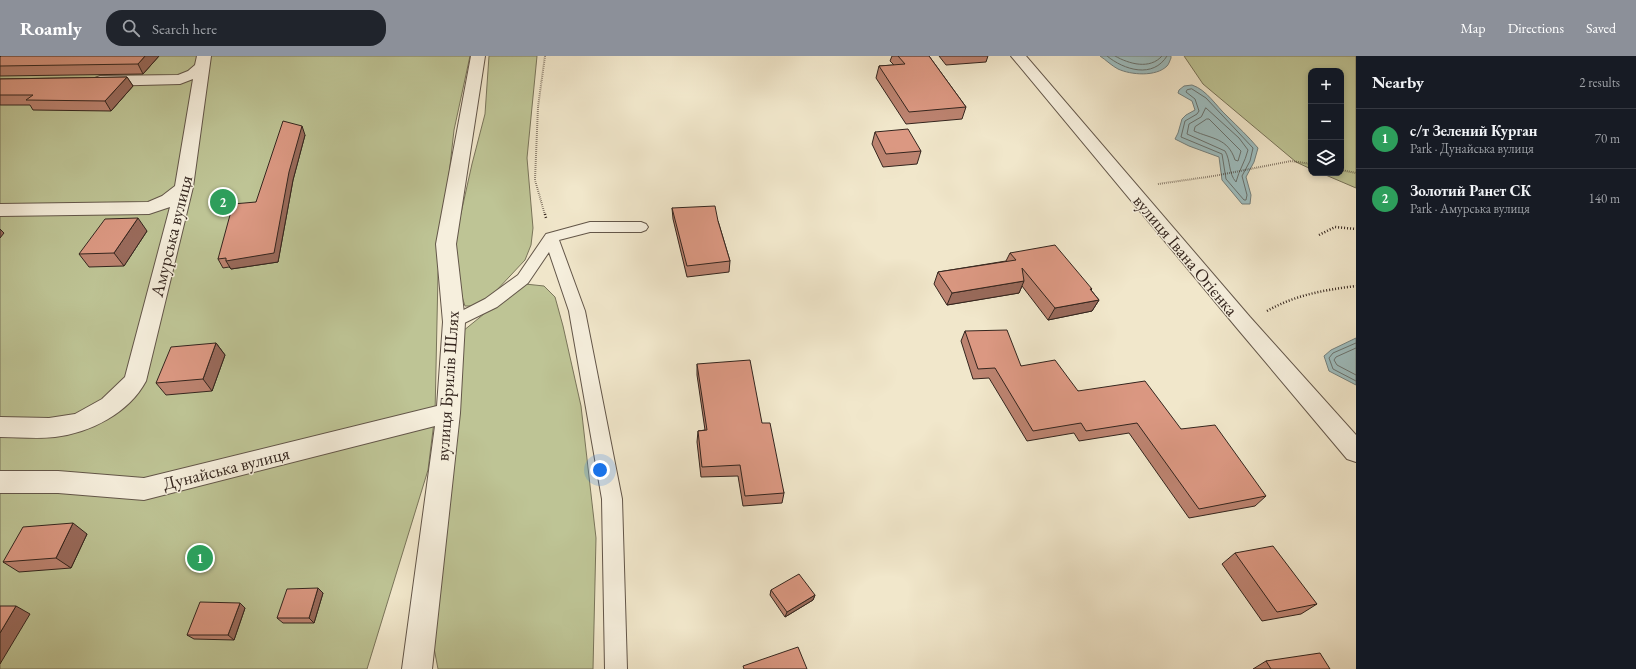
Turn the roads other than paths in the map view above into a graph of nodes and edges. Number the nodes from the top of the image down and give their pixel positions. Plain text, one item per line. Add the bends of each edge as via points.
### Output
1 (478, 56) edge
2 (1018, 56) edge
3 (204, 61) edge
4 (87, 81) edge
5 (184, 188) junction
6 (0, 210) edge
7 (641, 226) dead end
8 (551, 237) junction
9 (454, 322) junction
10 (448, 413) junction
11 (0, 427) edge
12 (1356, 452) edge
13 (0, 482) edge
14 (416, 669) edge
15 (616, 669) edge

1 - 9 street, вулиця Брилів Шлях via 446,244
2 - 12 street, вулиця Івана Огієнка
3 - 4 street via 193,74 180,79
3 - 5 street, Амурська вулиця
5 - 6 street via 171,200 150,208
5 - 11 street, Амурська вулиця via 135,381 125,394 111,406 75,423 56,427
7 - 8 lane via 590,227
8 - 9 lane via 523,279 491,303
8 - 15 lane via 577,311 612,499
9 - 10 street, вулиця Брилів Шлях
10 - 13 street, Дунайська вулиця via 144,489 58,482
10 - 14 street, вулиця Брилів Шлях

